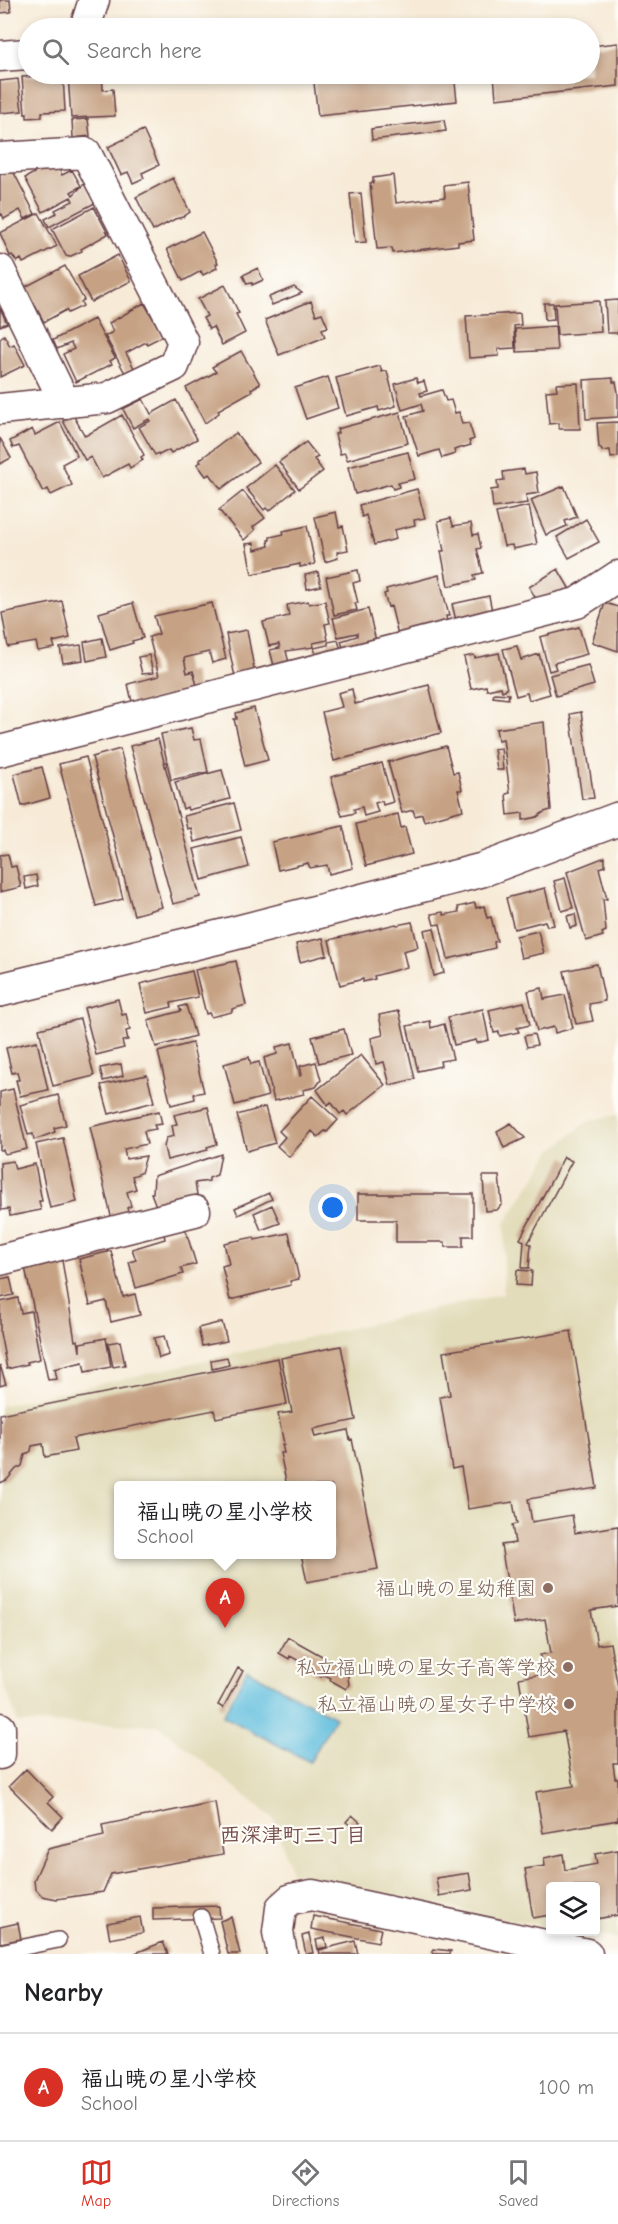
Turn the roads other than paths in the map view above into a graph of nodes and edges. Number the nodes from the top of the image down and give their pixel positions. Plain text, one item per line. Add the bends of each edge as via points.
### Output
1 (94, 0) edge
2 (88, 18) edge
3 (18, 55) edge
4 (0, 56) edge
5 (0, 158) edge
6 (0, 270) edge
7 (64, 403) junction
8 (0, 410) edge
9 (618, 576) edge
10 (0, 751) edge
11 (618, 819) edge
12 (0, 990) edge
13 (195, 1211) dead end
14 (0, 1260) edge
15 (0, 1728) edge
16 (0, 1754) edge
17 (201, 1917) dead end
18 (58, 1940) dead end
19 (472, 1942) edge
20 (0, 1952) edge
21 (212, 1954) edge
22 (282, 1954) edge
23 (587, 1954) edge

1 - 2 street
3 - 4 street
5 - 7 street via 86,153 183,342 174,366 107,398
6 - 7 street
7 - 8 street
9 - 10 street via 577,603
11 - 12 street via 482,870
13 - 14 street
15 - 16 street
17 - 21 lane
18 - 20 lane
19 - 22 street via 312,1895 291,1899 281,1908 278,1932
19 - 23 street

